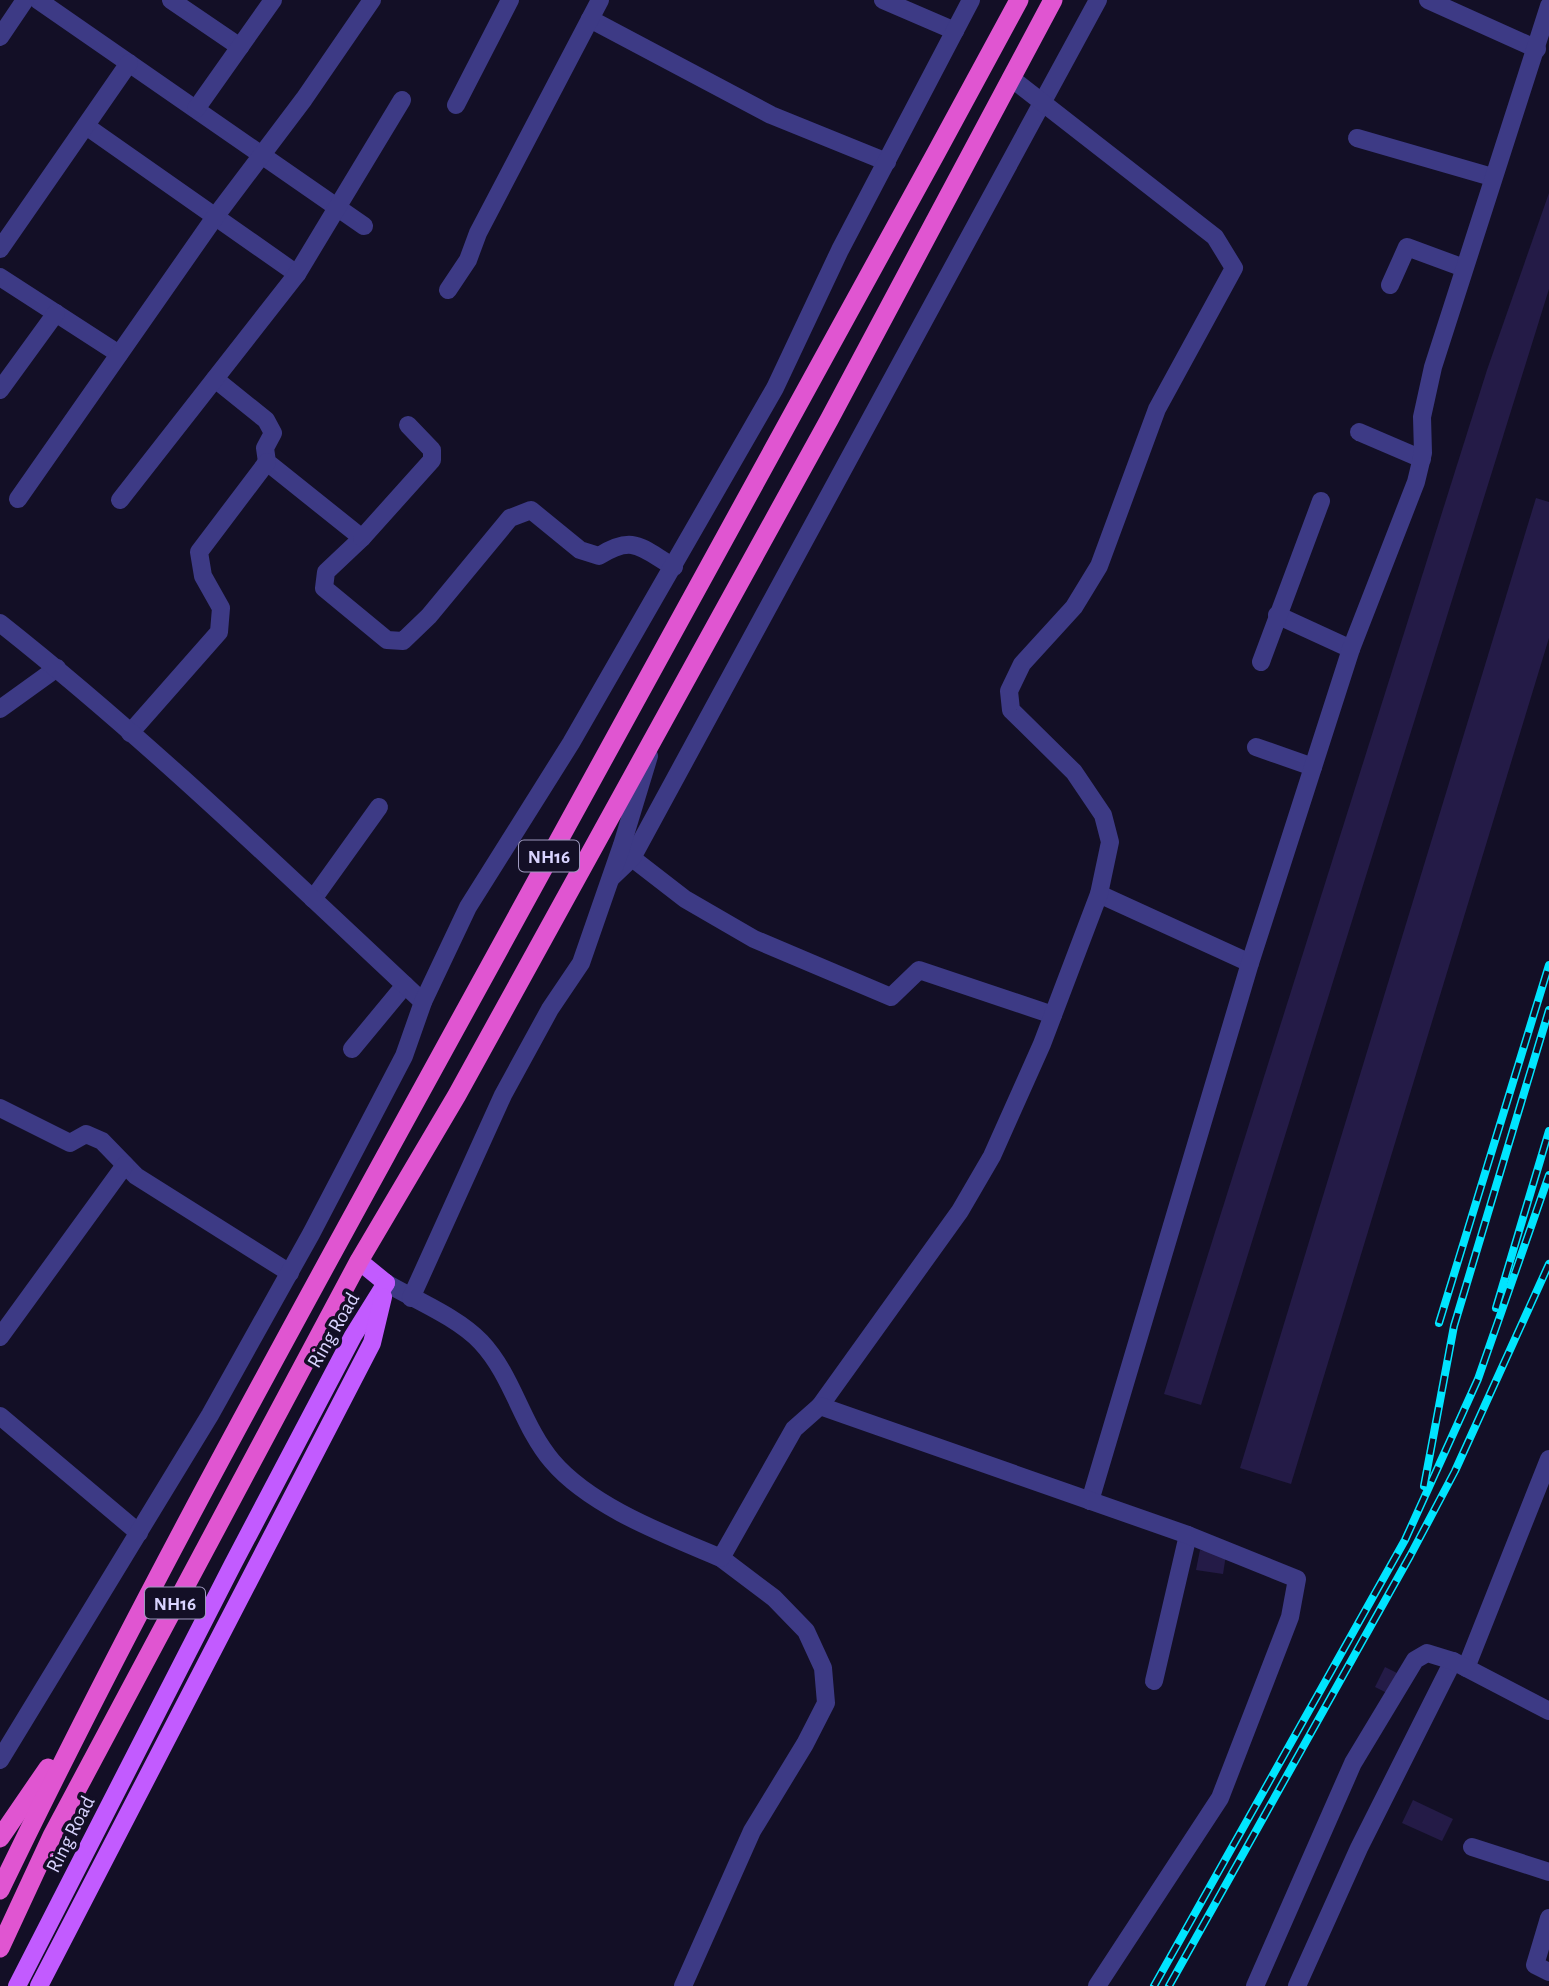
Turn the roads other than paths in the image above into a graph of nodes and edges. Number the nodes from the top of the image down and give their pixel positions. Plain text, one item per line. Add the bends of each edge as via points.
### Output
1 (25, 0) edge
2 (38, 0) edge
3 (171, 0) edge
4 (273, 0) edge
5 (372, 0) edge
6 (510, 0) edge
7 (600, 0) edge
8 (883, 0) edge
9 (971, 0) edge
10 (1019, 0) edge
11 (1053, 0) edge
12 (1098, 0) edge
13 (1428, 0) edge
14 (1549, 6) edge
15 (590, 19) junction
16 (955, 31) junction
17 (0, 37) edge
18 (240, 47) junction
19 (1537, 49) junction
20 (130, 63) junction
21 (1011, 78) junction
22 (402, 100) dead end
23 (1043, 103) junction
24 (456, 105) dead end
25 (196, 109) junction
26 (86, 127) junction
27 (1357, 138) dead end
28 (261, 154) junction
29 (887, 162) junction
30 (1492, 177) junction
31 (338, 208) junction
32 (216, 218) junction
33 (364, 226) dead end
34 (0, 249) edge
35 (1464, 268) junction
36 (297, 274) junction
37 (0, 277) edge
38 (1390, 285) dead end
39 (448, 290) dead end
40 (56, 313) junction
41 (119, 354) junction
42 (215, 379) junction
43 (0, 390) edge
44 (408, 425) dead end
45 (1359, 432) dead end
46 (1422, 459) junction
47 (267, 462) junction
48 (18, 499) dead end
49 (120, 500) dead end
50 (1321, 501) dead end
51 (362, 538) junction
52 (674, 567) junction
53 (1277, 615) junction
54 (0, 623) edge
55 (1351, 649) junction
56 (1261, 662) dead end
57 (57, 668) junction
58 (0, 709) edge
59 (131, 733) junction
60 (655, 736) junction
61 (1256, 747) dead end
62 (1313, 767) junction
63 (379, 807) dead end
64 (632, 858) junction
65 (611, 878) junction
66 (1099, 894) junction
67 (313, 900) junction
68 (1250, 963) junction
69 (405, 985) junction
70 (423, 1002) junction
71 (1053, 1015) junction
72 (352, 1049) dead end
73 (0, 1108) edge
74 (125, 1165) junction
75 (359, 1261) junction
76 (290, 1273) junction
77 (386, 1283) junction
78 (411, 1298) junction
79 (0, 1337) edge
80 (820, 1406) junction
81 (0, 1416) edge
82 (1549, 1460) edge
83 (1090, 1501) junction
84 (139, 1532) junction
85 (1188, 1535) junction
86 (721, 1558) junction
87 (1460, 1665) junction
88 (1154, 1681) dead end
89 (1549, 1711) edge
90 (84, 1716) junction
91 (0, 1760) edge
92 (0, 1838) edge
93 (1472, 1847) dead end
94 (1549, 1872) edge
95 (0, 1890) edge
96 (1549, 1918) edge
97 (0, 1948) edge
98 (1549, 1972) edge
99 (17, 1986) edge
100 (39, 1986) edge
101 (683, 1986) edge
102 (1097, 1986) edge
103 (1255, 1986) edge
104 (1297, 1986) edge

1 - 17 street
2 - 20 street
3 - 18 street
4 - 18 street
5 - 28 street
6 - 24 street
7 - 15 street
8 - 16 street
9 - 16 street
10 - 90 highway, NH16 via 803,402 251,1401
11 - 21 highway, NH16
12 - 23 street
13 - 19 street
14 - 19 street
15 - 29 street via 771,115
15 - 39 street via 468,260
16 - 29 street
18 - 25 street
19 - 30 street
20 - 25 street
20 - 26 street
21 - 23 street
21 - 60 highway, NH16
22 - 31 street
23 - 64 street
23 - 66 street via 1215,237 1234,268 1157,409 1099,566 1074,607 1023,664 1009,691 1011,710 1074,772 1103,815 1110,842
25 - 28 street
26 - 32 street
26 - 34 street
27 - 30 street
28 - 31 street
28 - 32 street
29 - 52 street via 775,388
30 - 35 street
31 - 33 street
31 - 36 street
32 - 36 street
32 - 41 street
35 - 38 street via 1407,247
35 - 46 street via 1422,417
36 - 42 street
37 - 40 street
40 - 41 street
40 - 43 street
41 - 48 street
42 - 47 street via 266,420 273,433 265,448
42 - 49 street
44 - 51 street via 432,450 432,460
45 - 46 street
46 - 55 street
47 - 51 street
47 - 59 street via 199,552 203,576 220,608 219,632
50 - 53 street
51 - 52 street via 326,572 324,587 387,640 402,641 412,633 510,518 531,510 580,550 598,556 619,544 634,545
52 - 70 street via 468,907
53 - 55 street
53 - 56 street
54 - 57 street
55 - 62 street
57 - 58 street
57 - 59 street
59 - 67 street
60 - 65 street
60 - 75 highway, NH16 via 457,1095
61 - 62 street
62 - 68 street
63 - 67 street
64 - 65 street
64 - 71 street via 685,899 754,939 891,997 919,970
65 - 78 street via 580,963 503,1095
66 - 68 street
66 - 71 street
67 - 69 street
68 - 83 street
69 - 70 street
69 - 72 street
70 - 76 street via 399,1067
71 - 80 street via 992,1156 960,1211
73 - 74 street via 70,1143 86,1134 102,1141
74 - 76 street
74 - 79 street
75 - 77 main road
75 - 97 highway, NH16 via 52,1836
76 - 84 street
77 - 78 street
77 - 99 main road, Ring Road via 353,1336 252,1528
77 - 100 main road, Ring Road via 372,1343
78 - 86 street via 480,1341 551,1460 579,1486 656,1531
80 - 83 street
80 - 86 street via 794,1429
81 - 84 street
82 - 87 street
83 - 85 street
84 - 91 street
85 - 88 street
85 - 102 street via 1297,1579 1296,1597 1220,1798
86 - 101 street via 774,1598 806,1631 823,1668 826,1703 752,1832
87 - 89 street
87 - 103 street via 1427,1653 1415,1660 1353,1763
87 - 104 street via 1359,1848
90 - 92 highway
90 - 95 highway, NH16
93 - 94 street
96 - 98 street via 1535,1965

